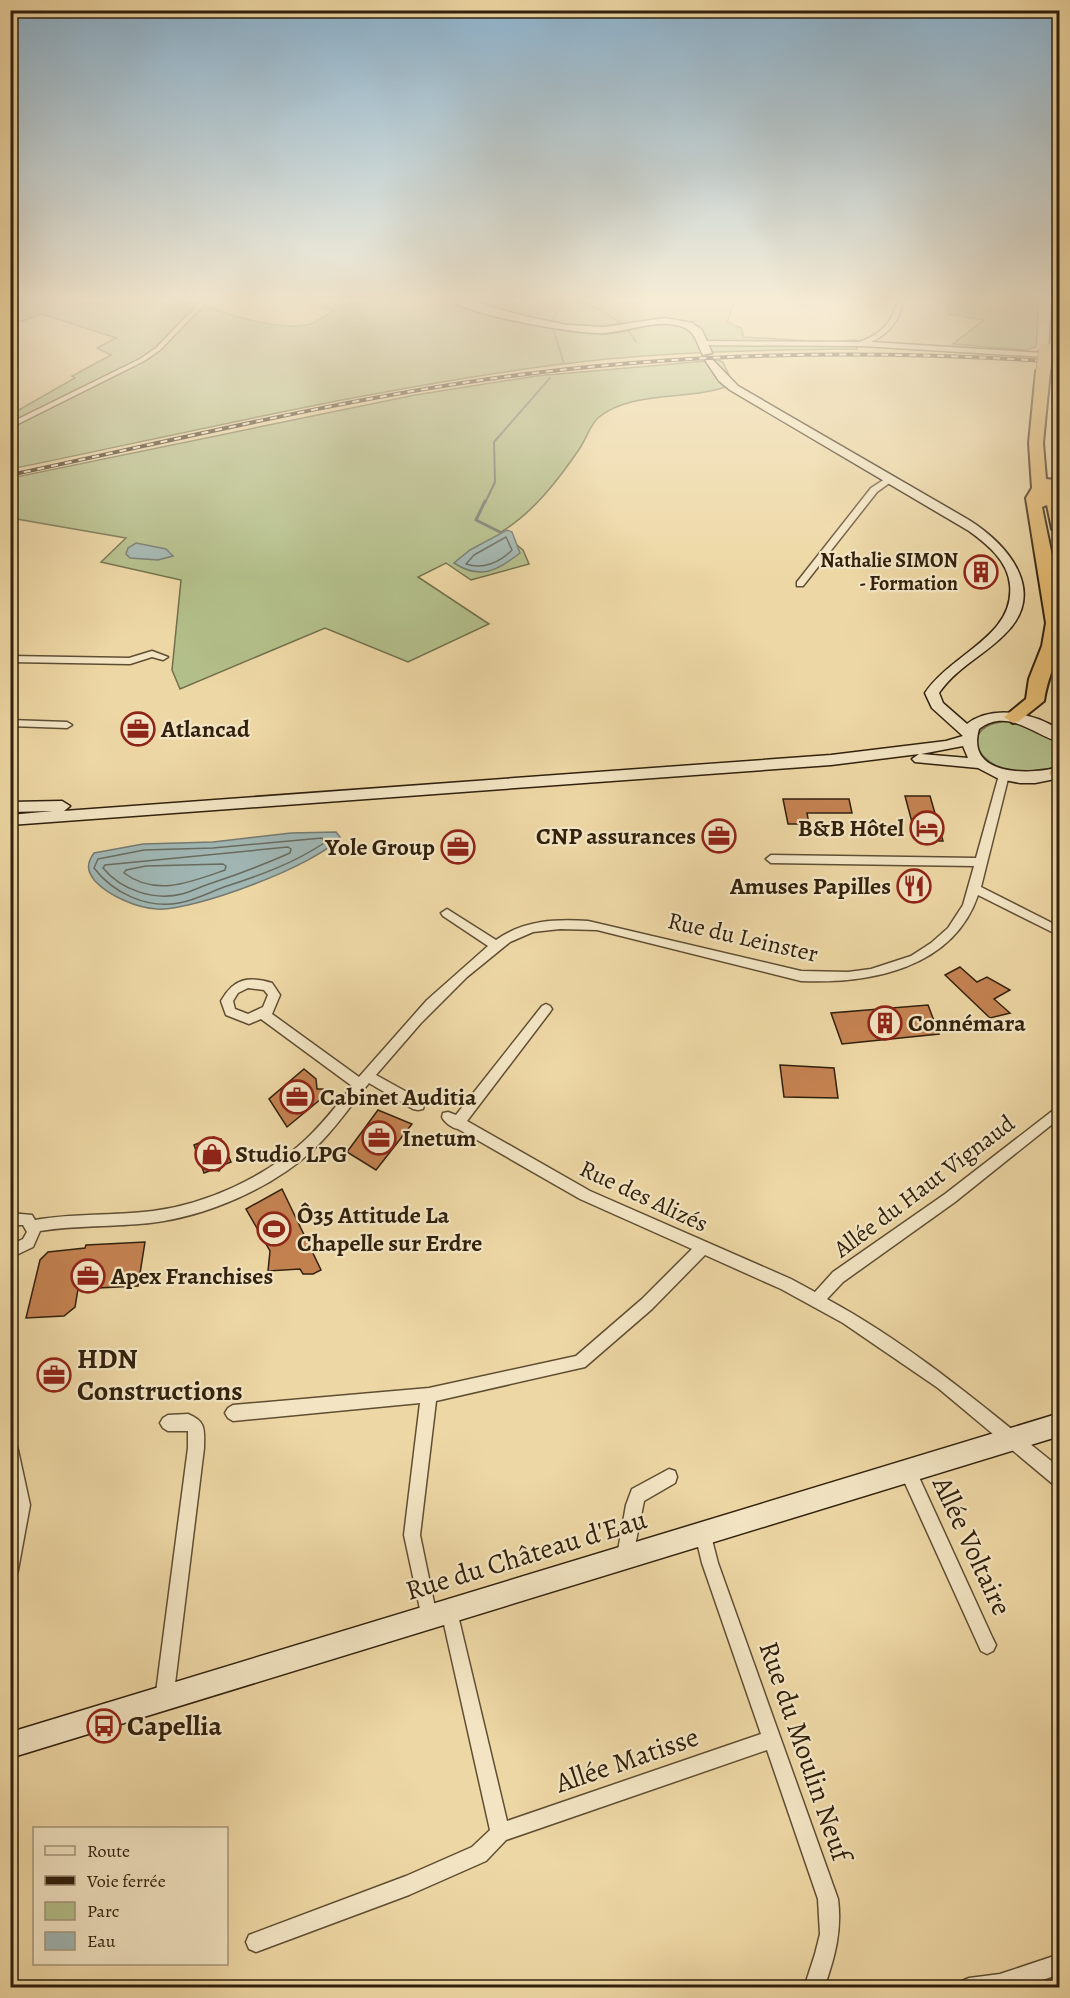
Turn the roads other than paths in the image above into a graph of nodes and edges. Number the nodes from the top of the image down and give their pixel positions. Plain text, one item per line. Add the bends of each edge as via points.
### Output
1 (80, 391) edge
2 (740, 391) edge
3 (1044, 391) edge
4 (1048, 391) edge
5 (10, 426) edge
6 (891, 479) junction
7 (1039, 489) junction
8 (1059, 529) edge
9 (1059, 563) edge
10 (800, 584) dead end
11 (163, 657) dead end
12 (10, 659) edge
13 (939, 683) junction
14 (1013, 717) junction
15 (986, 720) junction
16 (10, 723) edge
17 (67, 725) dead end
18 (1058, 735) edge
19 (970, 737) junction
20 (831, 760) junction
21 (984, 764) junction
22 (1059, 773) edge
23 (1004, 775) junction
24 (238, 804) junction
25 (10, 807) edge
26 (10, 820) edge
27 (771, 860) dead end
28 (980, 862) junction
29 (975, 889) junction
30 (447, 913) dead end
31 (1059, 932) edge
32 (496, 945) junction
33 (546, 1008) dead end
34 (263, 1014) dead end
35 (364, 1081) junction
36 (418, 1105) dead end
37 (1059, 1110) edge
38 (10, 1219) edge
39 (33, 1226) junction
40 (704, 1248) junction
41 (10, 1252) edge
42 (817, 1300) junction
43 (429, 1395) junction
44 (233, 1413) dead end
45 (168, 1423) dead end
46 (1059, 1424) edge
47 (1010, 1440) junction
48 (10, 1450) edge
49 (907, 1470) junction
50 (669, 1478) dead end
51 (1059, 1479) edge
52 (703, 1534) junction
53 (625, 1556) junction
54 (10, 1570) edge
55 (439, 1614) junction
56 (987, 1645) dead end
57 (164, 1700) junction
58 (772, 1739) junction
59 (11, 1746) edge
60 (500, 1833) junction
61 (256, 1942) dead end
62 (1059, 1964) edge
63 (814, 1988) edge
64 (969, 1988) edge

1 - 5 street
2 - 6 street
3 - 7 highway via 1036,435
4 - 8 highway via 1049,481
6 - 10 street via 874,490
6 - 13 street via 978,531 1002,555 1017,584 1017,602 1006,626
7 - 9 highway
7 - 14 highway via 1033,498 1054,632 1035,701
11 - 12 street via 152,654 130,661
13 - 15 street via 939,696 945,703 962,714
13 - 19 street via 932,693 934,700
14 - 15 street
14 - 18 street via 1041,724
15 - 19 street
16 - 17 street
19 - 20 street via 948,746
19 - 21 street via 975,756
20 - 21 street via 935,759
20 - 24 street
21 - 23 street
22 - 23 street via 1039,779
23 - 28 street, Rue du Leinster
24 - 25 street
24 - 26 street
27 - 28 street
28 - 29 street, Rue du Leinster
29 - 31 street
29 - 32 street, Rue du Leinster via 967,911 936,945 899,966 856,977 801,976 597,926 537,927
30 - 32 street
32 - 35 street, Rue du Leinster via 431,1003
33 - 40 street, Rue des Alizés via 452,1120 585,1195
34 - 35 street
35 - 36 street
35 - 39 street, Rue du Leinster via 335,1120 306,1148 255,1182 211,1203 153,1217
37 - 42 street, Allée du Haut Vignaud via 950,1198 838,1277
38 - 39 street via 27,1219
39 - 41 street via 28,1243
40 - 42 street, Rue des Alizés
40 - 43 street via 580,1362
42 - 47 street, Rue des Alizés via 881,1338
43 - 44 street
43 - 55 street via 412,1535
45 - 57 street via 188,1422 196,1427 196,1448
46 - 47 street, Rue du Château d'Eau
47 - 49 street, Rue du Château d'Eau
47 - 51 street, Rue des Alizés
48 - 54 street via 22,1505
49 - 52 street, Rue du Château d'Eau
49 - 56 street, Allée Voltaire
50 - 53 street via 638,1495
52 - 53 street, Rue du Château d'Eau
52 - 58 street, Rue du Moulin Neuf
53 - 55 street, Rue du Château d'Eau
55 - 57 street, Rue du Château d'Eau
55 - 60 street
57 - 59 street, Rue du Château d'Eau
58 - 60 street, Allée Matisse
58 - 63 street, Rue du Moulin Neuf via 830,1907 830,1944
60 - 61 street, Allée Matisse via 479,1854 409,1885
62 - 64 street via 1000,1984

